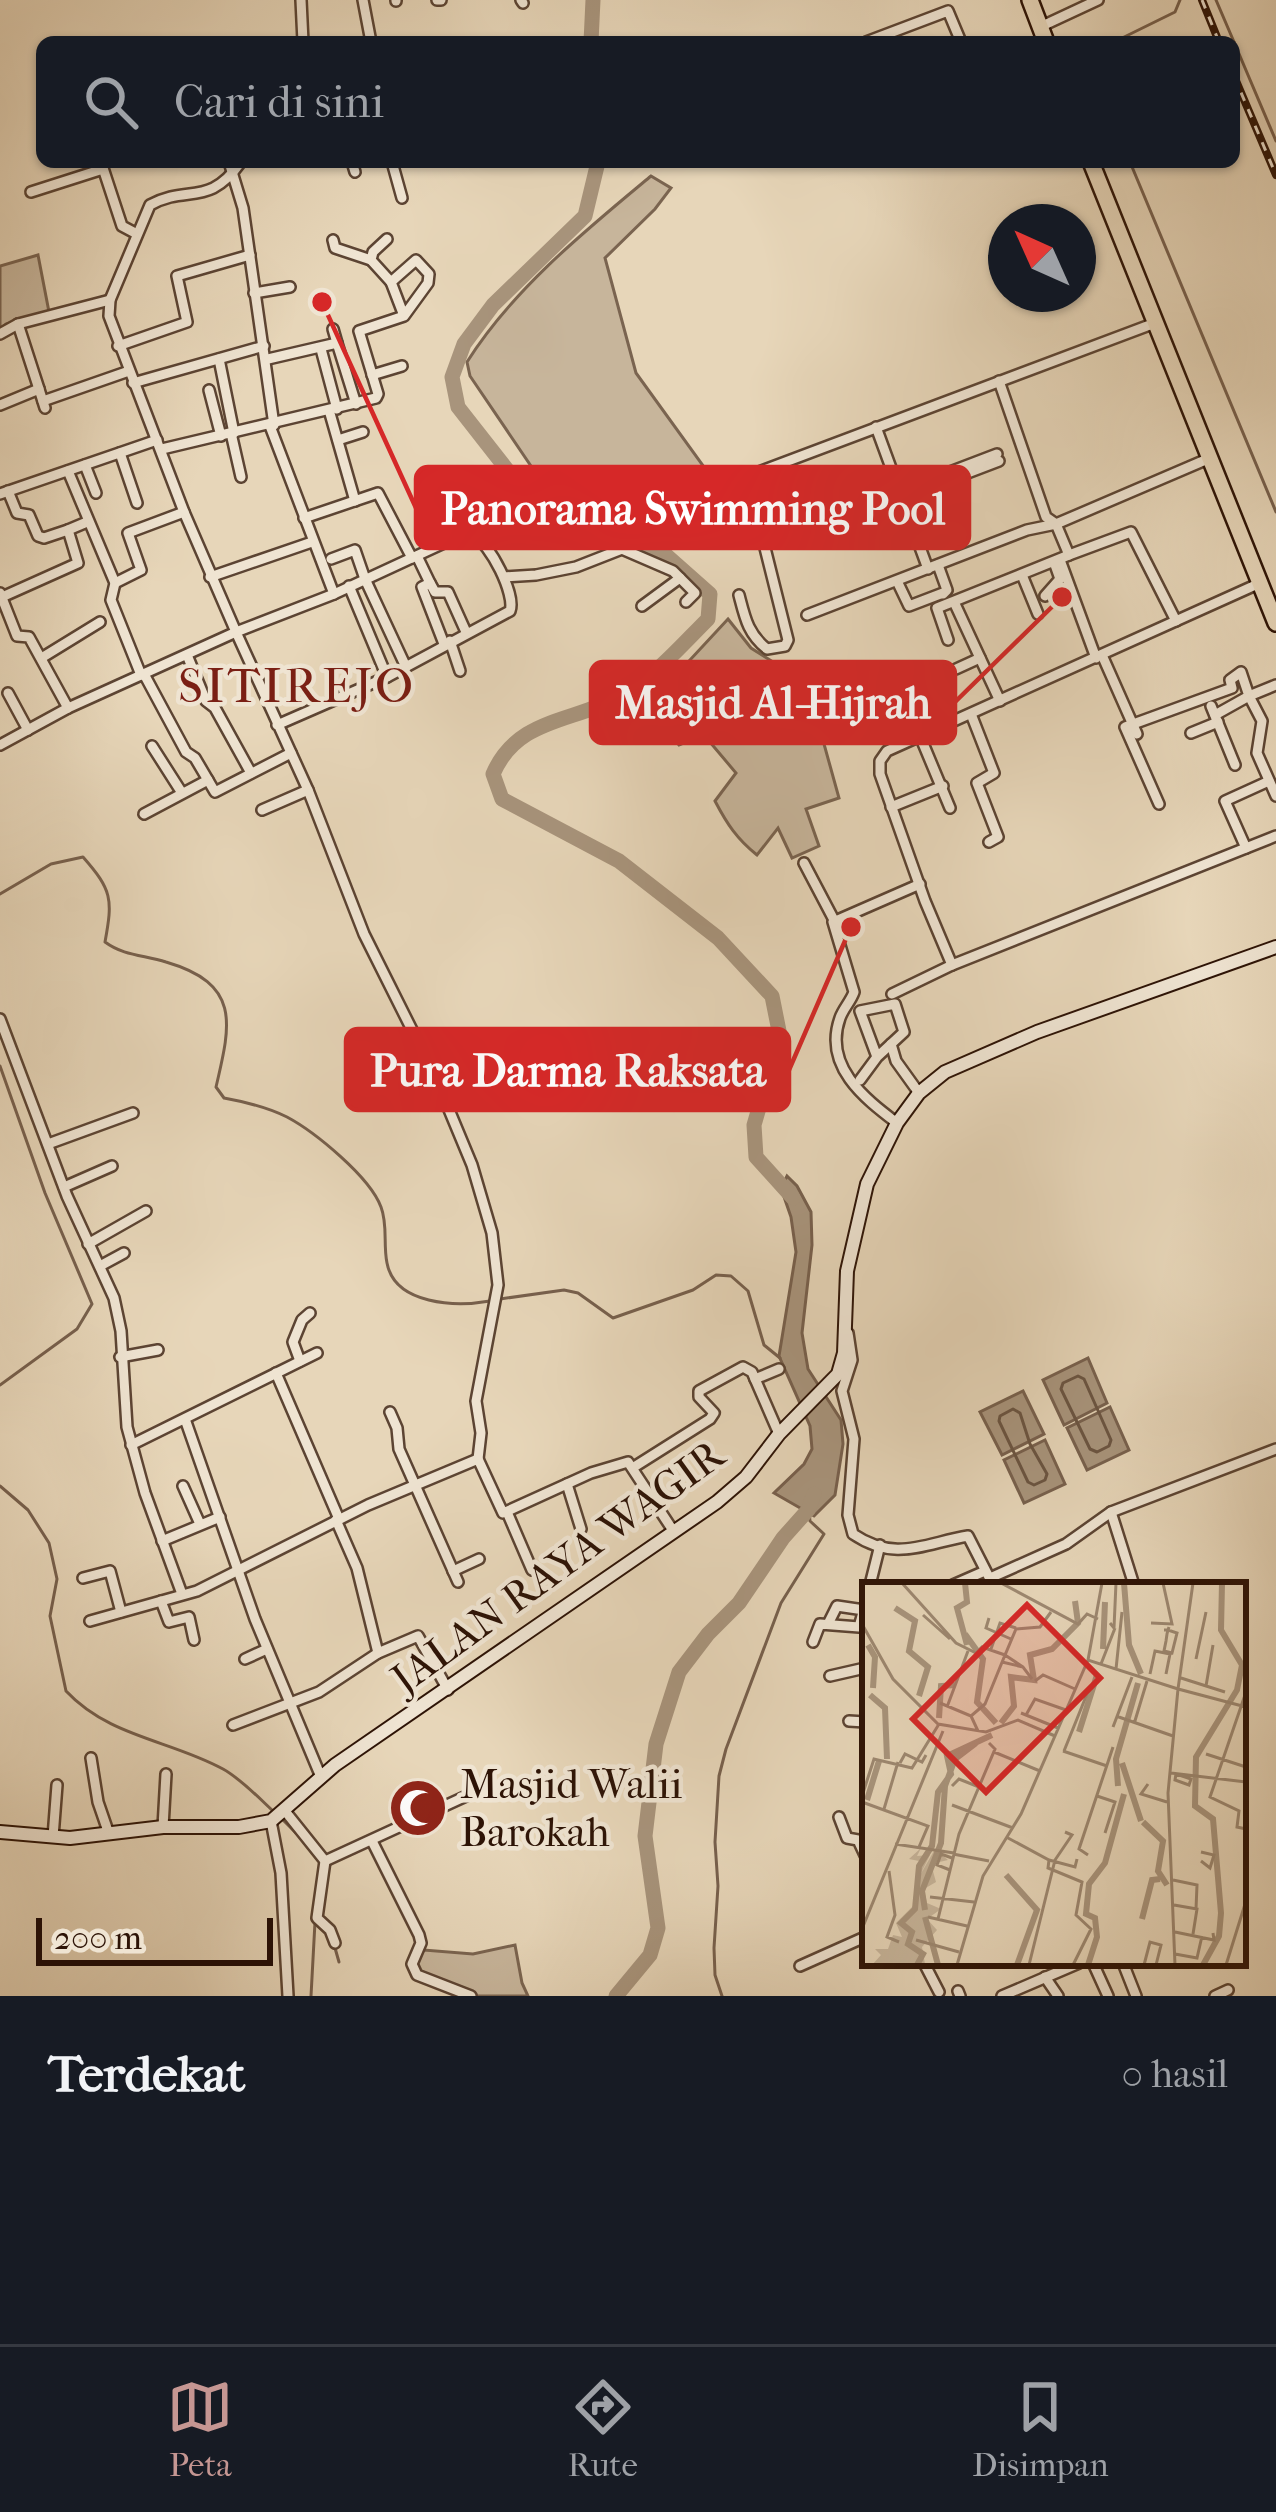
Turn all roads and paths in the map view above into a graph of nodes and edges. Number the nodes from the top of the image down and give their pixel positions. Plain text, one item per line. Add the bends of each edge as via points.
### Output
1 (301, 0) edge
2 (363, 0) edge
3 (1098, 0) edge
4 (1036, 2) edge
5 (303, 36) edge
6 (370, 36) edge
7 (882, 36) edge
8 (959, 36) edge
9 (1040, 36) edge
10 (1042, 36) edge
11 (97, 168) edge
12 (103, 168) edge
13 (231, 168) edge
14 (231, 168) edge
15 (394, 168) edge
16 (1093, 168) edge
17 (31, 192) dead end
18 (402, 198) dead end
19 (137, 234) junction
20 (387, 239) dead end
21 (333, 240) dead end
22 (250, 255) junction
23 (371, 260) junction
24 (391, 282) junction
25 (290, 287) dead end
26 (254, 293) junction
27 (110, 300) junction
28 (404, 316) junction
29 (1155, 322) junction
30 (18, 324) junction
31 (333, 329) dead end
32 (0, 334) edge
33 (337, 344) junction
34 (118, 346) junction
35 (264, 346) junction
36 (321, 349) junction
37 (219, 358) junction
38 (268, 359) junction
39 (402, 366) dead end
40 (373, 375) junction
41 (131, 377) junction
42 (999, 381) junction
43 (209, 390) dead end
44 (42, 399) junction
45 (356, 404) junction
46 (0, 405) edge
47 (333, 410) junction
48 (272, 425) junction
49 (876, 427) junction
50 (363, 432) dead end
51 (229, 434) junction
52 (338, 440) junction
53 (160, 445) junction
54 (120, 453) junction
55 (998, 458) dead end
56 (1210, 458) junction
57 (85, 465) junction
58 (68, 471) junction
59 (241, 477) dead end
60 (900, 491) junction
61 (4, 493) edge
62 (95, 493) dead end
63 (355, 501) junction
64 (137, 502) dead end
65 (838, 506) dead end
66 (184, 512) junction
67 (304, 518) junction
68 (87, 522) junction
69 (1056, 524) junction
70 (68, 530) junction
71 (312, 542) junction
72 (604, 545) dead end
73 (415, 557) junction
74 (332, 559) dead end
75 (594, 559) junction
76 (1061, 559) junction
77 (933, 567) junction
78 (1022, 575) junction
79 (210, 577) junction
80 (504, 577) junction
81 (680, 578) junction
82 (365, 579) junction
83 (897, 581) junction
84 (115, 582) junction
85 (430, 583) junction
86 (1260, 583) junction
87 (350, 586) junction
88 (334, 594) junction
89 (1, 595) edge
90 (740, 596) dead end
91 (1045, 596) dead end
92 (1272, 599) edge
93 (948, 601) junction
94 (686, 602) dead end
95 (642, 606) dead end
96 (1038, 614) dead end
97 (807, 616) dead end
98 (1176, 620) junction
99 (100, 622) dead end
100 (5, 623) edge
101 (1276, 623) edge
102 (236, 632) junction
103 (466, 632) junction
104 (948, 640) dead end
105 (447, 643) junction
106 (187, 655) junction
107 (1099, 656) junction
108 (43, 657) junction
109 (980, 658) junction
110 (406, 667) junction
111 (956, 669) dead end
112 (460, 670) dead end
113 (142, 675) junction
114 (387, 676) junction
115 (1276, 685) edge
116 (8, 693) dead end
117 (1249, 696) junction
118 (1000, 701) junction
119 (68, 708) junction
120 (971, 714) junction
121 (1214, 714) junction
122 (812, 720) dead end
123 (277, 724) junction
124 (941, 727) junction
125 (1135, 729) junction
126 (28, 730) junction
127 (1191, 733) dead end
128 (920, 736) junction
129 (0, 745) edge
130 (152, 746) dead end
131 (291, 753) junction
132 (1235, 765) dead end
133 (251, 772) junction
134 (880, 774) junction
135 (208, 781) junction
136 (865, 781) dead end
137 (1269, 781) junction
138 (943, 786) junction
139 (308, 790) junction
140 (182, 793) junction
141 (1276, 796) edge
142 (1159, 804) dead end
143 (892, 807) junction
144 (950, 808) dead end
145 (262, 810) dead end
146 (144, 814) dead end
147 (1276, 836) edge
148 (996, 843) dead end
149 (1246, 848) junction
150 (804, 862) dead end
151 (920, 884) junction
152 (834, 920) junction
153 (1276, 947) edge
154 (952, 965) junction
155 (892, 994) dead end
156 (0, 1019) edge
157 (884, 1051) junction
158 (860, 1080) dead end
159 (920, 1093) junction
160 (133, 1113) dead end
161 (897, 1123) junction
162 (48, 1144) junction
163 (112, 1166) dead end
164 (64, 1187) junction
165 (146, 1210) dead end
166 (88, 1244) junction
167 (124, 1253) dead end
168 (100, 1266) junction
169 (310, 1313) dead end
170 (844, 1322) junction
171 (158, 1350) dead end
172 (317, 1353) dead end
173 (121, 1357) junction
174 (300, 1361) junction
175 (779, 1369) dead end
176 (275, 1373) junction
177 (755, 1379) junction
178 (390, 1412) dead end
179 (185, 1418) junction
180 (779, 1434) junction
181 (131, 1445) junction
182 (1276, 1449) edge
183 (478, 1459) junction
184 (634, 1467) junction
185 (414, 1483) junction
186 (567, 1484) junction
187 (183, 1486) dead end
188 (507, 1512) junction
189 (1112, 1512) junction
190 (220, 1517) junction
191 (338, 1520) junction
192 (200, 1525) junction
193 (581, 1529) dead end
194 (674, 1532) junction
195 (162, 1540) junction
196 (880, 1545) junction
197 (479, 1558) dead end
198 (532, 1570) dead end
199 (238, 1571) junction
200 (83, 1578) dead end
201 (989, 1578) edge
202 (871, 1582) edge
203 (1133, 1582) edge
204 (182, 1594) junction
205 (161, 1601) junction
206 (862, 1607) edge
207 (122, 1612) junction
208 (862, 1612) edge
209 (90, 1622) dead end
210 (828, 1624) junction
211 (194, 1640) dead end
212 (812, 1642) dead end
213 (267, 1649) junction
214 (378, 1653) junction
215 (245, 1659) dead end
216 (862, 1669) edge
217 (830, 1676) dead end
218 (448, 1690) junction
219 (288, 1703) junction
220 (849, 1720) dead end
221 (862, 1722) edge
222 (233, 1725) dead end
223 (91, 1757) dead end
224 (166, 1774) dead end
225 (321, 1778) junction
226 (57, 1785) dead end
227 (475, 1792) dead end
228 (279, 1816) junction
229 (839, 1817) dead end
230 (163, 1827) junction
231 (0, 1832) edge
232 (109, 1834) junction
233 (53, 1837) junction
234 (372, 1841) junction
235 (862, 1849) edge
236 (325, 1861) junction
237 (862, 1938) edge
238 (335, 1943) dead end
239 (800, 1966) dead end
240 (926, 1966) edge
241 (1071, 1966) edge
242 (1094, 1966) edge
243 (1124, 1966) edge
244 (1045, 1977) junction
245 (1228, 1990) dead end
246 (939, 1992) dead end
247 (288, 1996) edge
248 (471, 1996) edge
249 (1002, 1996) edge
250 (1058, 1996) edge
251 (1108, 1996) edge
252 (1136, 1996) edge
253 (1215, 1996) edge

1 - 5 street
2 - 6 street
3 - 10 street
4 - 9 highway
7 - 8 street via 949,11
11 - 17 street
12 - 19 street via 122,226
13 - 19 street via 223,184 154,202
14 - 22 street
15 - 18 street
16 - 29 highway
19 - 27 street
20 - 23 street
21 - 23 street via 335,248
22 - 26 street
22 - 34 street via 177,276 187,322
23 - 24 street
24 - 28 street
24 - 28 street via 416,260 429,274
25 - 26 street
26 - 35 street
27 - 30 street
27 - 34 street
28 - 40 street via 359,331
29 - 42 street
29 - 56 highway
30 - 32 street
30 - 44 street
31 - 33 street
33 - 36 street
33 - 45 street
34 - 41 street
35 - 37 street
35 - 38 street
36 - 38 street
36 - 47 street
37 - 41 street
37 - 51 street
38 - 48 street
39 - 40 street
40 - 45 street via 378,396
41 - 44 street
41 - 53 street
42 - 49 street
42 - 69 street via 1046,517
43 - 51 street
44 - 46 street
45 - 47 street
47 - 48 street
47 - 52 street
48 - 51 street
48 - 67 street
49 - 60 street
49 - 90 street via 748,476 785,646 767,649 757,640
50 - 52 street
51 - 53 street
51 - 59 street
52 - 63 street
53 - 54 street
53 - 66 street
54 - 57 street
54 - 64 street
55 - 60 street
56 - 69 street
56 - 86 highway
57 - 58 street
57 - 62 street
58 - 61 street
58 - 68 street
60 - 65 street
60 - 77 street
61 - 70 street via 38,536
63 - 67 street
63 - 73 street via 378,494
66 - 79 street
66 - 84 street via 128,533 141,570
67 - 71 street
68 - 70 street
68 - 84 street
69 - 76 street
69 - 77 street
70 - 89 street via 78,563
71 - 79 street
71 - 88 street
72 - 75 street
73 - 80 street via 467,535
73 - 82 street
73 - 85 street
74 - 82 street via 354,545
75 - 80 street
75 - 81 street via 622,549
76 - 78 street
76 - 91 street via 1060,579
76 - 98 street via 1131,532
76 - 107 street
77 - 83 street
77 - 93 street
78 - 93 street
78 - 96 street
79 - 102 street
80 - 103 street via 512,609
81 - 94 street via 695,593
81 - 95 street
82 - 87 street
82 - 110 street
83 - 93 street via 909,606
83 - 97 street
84 - 113 street via 110,597
85 - 103 street via 448,592
85 - 105 street via 422,587
86 - 92 highway
86 - 98 street
87 - 88 street
87 - 114 street
88 - 102 street
89 - 100 street
92 - 101 highway
93 - 104 street via 936,611
93 - 109 street
98 - 107 street
99 - 108 street
100 - 108 street
102 - 106 street
102 - 123 street
103 - 105 street
105 - 110 street
105 - 112 street
106 - 113 street
106 - 133 street
107 - 118 street
107 - 125 street
108 - 119 street
109 - 111 street
109 - 118 street
110 - 114 street
113 - 119 street
113 - 135 street
114 - 123 street
115 - 117 street
116 - 126 street
117 - 121 street
117 - 125 street via 1240,672 1232,688
117 - 137 street via 1262,719 1257,753
118 - 120 street
119 - 126 street
120 - 124 street
120 - 148 street via 994,773 976,785
121 - 127 street
121 - 132 street
122 - 124 street via 923,685
123 - 131 street
124 - 128 street
125 - 142 street via 1125,730
126 - 129 street
128 - 134 street via 887,751
128 - 138 street
130 - 140 street
131 - 133 street
131 - 139 street
133 - 135 street via 215,792
134 - 136 street
134 - 143 street
135 - 140 street
137 - 141 street
137 - 149 street via 1225,801
138 - 143 street
138 - 144 street
139 - 145 street
139 - 183 street via 364,934 472,1165 492,1233 497,1285 476,1400
140 - 146 street
143 - 151 street
147 - 149 street
149 - 154 street
150 - 152 street
151 - 152 street
151 - 154 street
152 - 161 street via 854,992 840,1018 840,1060 850,1082
153 - 159 main road, JALAN RAYA WAGIR via 1036,1032 945,1072
154 - 155 street
156 - 162 street
157 - 157 street via 860,1011 895,1004 904,1032
157 - 158 street
157 - 159 street
159 - 161 main road, JALAN RAYA WAGIR
160 - 162 street
161 - 170 main road, JALAN RAYA WAGIR via 859,1213
162 - 164 street
163 - 164 street
164 - 166 street
165 - 166 street
166 - 168 street
167 - 168 street
168 - 173 street via 119,1319
169 - 174 street via 293,1342
170 - 180 main road, JALAN RAYA WAGIR via 843,1362
170 - 196 street via 853,1346 842,1390 854,1439 848,1515 853,1534
171 - 173 street
172 - 174 street
173 - 181 street
174 - 176 street
175 - 177 street
176 - 179 street
176 - 191 street
177 - 180 street
177 - 184 street via 743,1367 701,1390 713,1416
178 - 185 street
179 - 181 street
179 - 190 street
180 - 194 main road, JALAN RAYA WAGIR via 746,1477
181 - 195 street
182 - 189 street
183 - 185 street
183 - 188 street
184 - 186 street via 626,1462
184 - 194 street
185 - 191 street
185 - 197 street via 455,1577
186 - 188 street
186 - 193 street
187 - 192 street
188 - 198 street
189 - 201 street via 1066,1544
189 - 203 street
190 - 192 street
190 - 199 street
191 - 199 street
191 - 214 street
192 - 195 street
194 - 218 main road, JALAN RAYA WAGIR
195 - 204 street
196 - 201 street via 912,1551 968,1536
196 - 202 street
199 - 204 street
199 - 213 street
200 - 207 street via 111,1572
204 - 205 street
205 - 207 street
205 - 211 street via 169,1622 189,1617
206 - 210 street via 837,1606
207 - 209 street
208 - 210 street via 856,1628
210 - 212 street via 818,1626
213 - 215 street
213 - 219 street
214 - 218 street via 418,1636
214 - 219 street
216 - 217 street
218 - 225 main road, JALAN RAYA WAGIR
219 - 222 street
219 - 225 street
220 - 221 street
223 - 232 street
224 - 230 street
225 - 228 main road, JALAN RAYA WAGIR
226 - 233 street
227 - 234 street
228 - 230 main road via 239,1827
228 - 236 street
228 - 247 street
229 - 235 street
230 - 232 main road
231 - 233 main road
232 - 233 main road
234 - 236 street
234 - 248 street via 419,1935 413,1970
236 - 238 street via 317,1918
237 - 239 street
240 - 246 street
241 - 244 street
242 - 251 street
243 - 252 street
244 - 249 street
244 - 250 street
245 - 253 street

